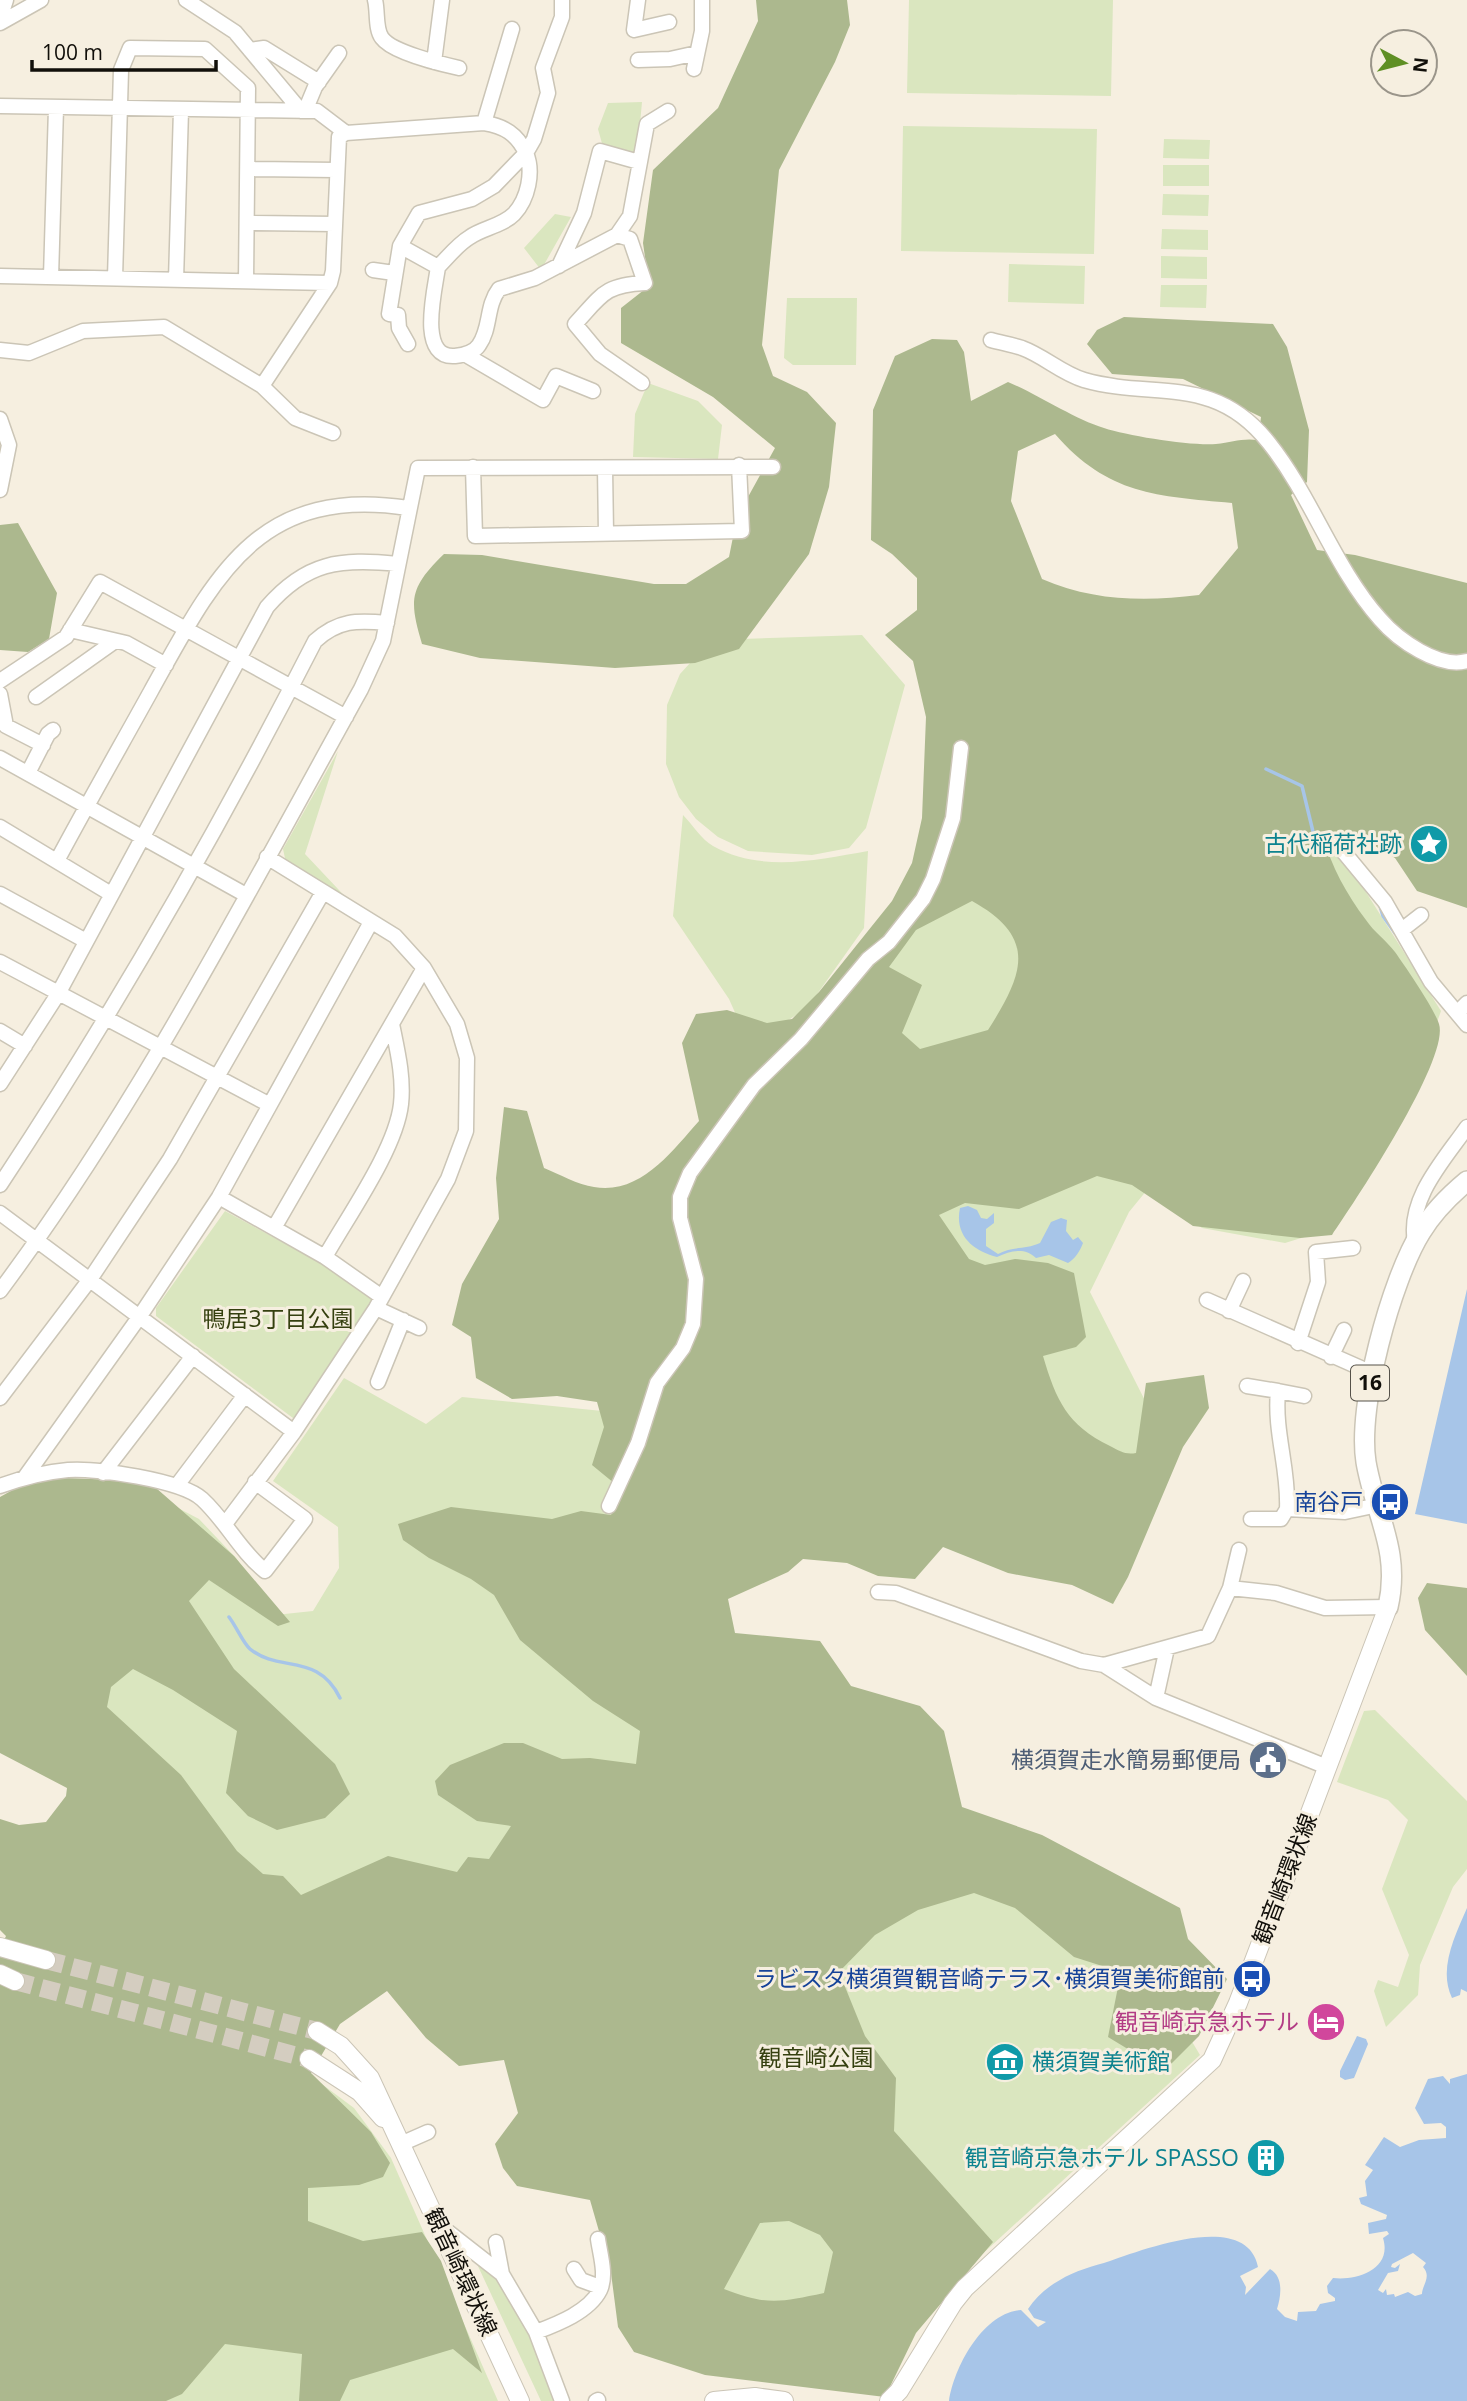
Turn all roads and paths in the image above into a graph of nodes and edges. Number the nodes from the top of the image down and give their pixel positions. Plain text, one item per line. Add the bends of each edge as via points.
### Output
1 (6, 0) edge
2 (41, 0) edge
3 (186, 0) edge
4 (375, 0) edge
5 (442, 0) edge
6 (562, 0) edge
7 (638, 0) edge
8 (702, 0) edge
9 (0, 21) edge
10 (669, 22) dead end
11 (512, 29) dead end
12 (250, 50) junction
13 (338, 53) dead end
14 (697, 53) junction
15 (638, 61) dead end
16 (434, 62) junction
17 (459, 68) dead end
18 (694, 69) dead end
19 (318, 82) junction
20 (0, 106) edge
21 (56, 108) junction
22 (120, 109) junction
23 (181, 110) junction
24 (248, 110) junction
25 (303, 111) junction
26 (668, 111) dead end
27 (484, 123) junction
28 (346, 133) junction
29 (526, 153) junction
30 (639, 162) junction
31 (248, 169) junction
32 (336, 170) junction
33 (247, 223) junction
34 (335, 224) junction
35 (617, 234) junction
36 (400, 246) junction
37 (559, 266) junction
38 (438, 267) junction
39 (373, 270) dead end
40 (394, 273) junction
41 (0, 276) edge
42 (51, 277) junction
43 (115, 278) junction
44 (176, 279) junction
45 (246, 281) junction
46 (330, 283) junction
47 (991, 340) dead end
48 (408, 344) dead end
49 (0, 350) edge
50 (466, 355) junction
51 (642, 383) dead end
52 (262, 386) junction
53 (593, 391) dead end
54 (0, 419) edge
55 (333, 433) dead end
56 (739, 466) junction
57 (473, 467) junction
58 (773, 467) dead end
59 (605, 468) junction
60 (0, 490) edge
61 (408, 508) junction
62 (606, 533) junction
63 (397, 564) junction
64 (387, 623) junction
65 (187, 628) junction
66 (70, 630) junction
67 (114, 641) junction
68 (239, 656) junction
69 (1467, 661) edge
70 (166, 665) junction
71 (0, 681) edge
72 (292, 687) junction
73 (0, 694) edge
74 (36, 698) dead end
75 (346, 717) junction
76 (53, 730) dead end
77 (43, 745) junction
78 (961, 748) dead end
79 (0, 758) edge
80 (28, 774) junction
81 (87, 806) junction
82 (0, 828) edge
83 (144, 838) junction
84 (1337, 844) dead end
85 (267, 857) junction
86 (58, 859) junction
87 (192, 865) junction
88 (323, 891) junction
89 (0, 894) edge
90 (111, 894) junction
91 (246, 895) junction
92 (1420, 915) dead end
93 (371, 922) junction
94 (1403, 929) junction
95 (86, 941) junction
96 (0, 962) edge
97 (424, 968) junction
98 (58, 994) junction
99 (1462, 1008) edge
100 (104, 1018) junction
101 (392, 1024) junction
102 (1467, 1025) edge
103 (0, 1031) edge
104 (25, 1046) junction
105 (161, 1048) junction
106 (218, 1079) junction
107 (0, 1084) edge
108 (270, 1105) junction
109 (1467, 1127) edge
110 (1430, 1179) junction
111 (1467, 1181) edge
112 (0, 1185) edge
113 (219, 1197) junction
114 (1449, 1197) junction
115 (0, 1213) edge
116 (274, 1228) junction
117 (38, 1240) junction
118 (1415, 1242) junction
119 (1353, 1248) dead end
120 (325, 1257) junction
121 (91, 1278) junction
122 (1243, 1281) dead end
123 (0, 1291) edge
124 (1207, 1300) dead end
125 (379, 1303) junction
126 (1229, 1311) junction
127 (140, 1316) junction
128 (403, 1320) junction
129 (419, 1328) dead end
130 (1344, 1330) dead end
131 (1297, 1343) junction
132 (193, 1356) junction
133 (1331, 1357) junction
134 (1372, 1373) junction
135 (378, 1382) dead end
136 (1247, 1387) dead end
137 (1278, 1391) junction
138 (246, 1395) junction
139 (1304, 1396) dead end
140 (0, 1398) edge
141 (294, 1432) junction
142 (103, 1473) junction
143 (25, 1476) junction
144 (255, 1482) junction
145 (178, 1484) junction
146 (0, 1486) edge
147 (1378, 1505) junction
148 (609, 1506) dead end
149 (1287, 1509) junction
150 (1251, 1520) dead end
151 (225, 1524) junction
152 (1239, 1550) dead end
153 (1230, 1588) junction
154 (878, 1592) dead end
155 (1388, 1607) junction
156 (1167, 1648) junction
157 (1104, 1665) junction
158 (1156, 1698) junction
159 (1322, 1765) dead end
160 (0, 1948) edge
161 (46, 1960) tunnel mouth
162 (317, 2031) tunnel mouth
163 (309, 2059) tunnel mouth
164 (428, 2132) dead end
165 (402, 2143) junction
166 (438, 2224) junction
167 (598, 2239) dead end
168 (496, 2242) dead end
169 (574, 2269) dead end
170 (502, 2274) junction
171 (588, 2285) junction
172 (536, 2332) junction
173 (520, 2401) edge
174 (562, 2401) edge
175 (714, 2401) edge
176 (784, 2401) edge
177 (889, 2401) edge

1 - 9 street
2 - 9 street
3 - 12 street via 235,32
4 - 16 street via 380,36
5 - 16 street
6 - 29 street via 562,17 543,68 548,93
7 - 10 street via 634,30
8 - 14 street
11 - 27 street
12 - 19 street via 264,48
12 - 25 street
13 - 19 street
14 - 15 street
14 - 18 street
16 - 17 street
19 - 25 street
20 - 21 street
21 - 22 street
21 - 42 street
22 - 23 street
22 - 24 street via 121,70 130,48 205,49 248,88
22 - 43 street
23 - 24 street
23 - 44 street
24 - 25 street
24 - 31 street
25 - 28 street via 317,111
26 - 30 street via 647,124
27 - 28 street
27 - 29 street via 500,126 518,138
28 - 32 street via 339,138
29 - 36 street via 494,186 472,199 419,213
29 - 38 street via 530,177 514,215 470,236
30 - 35 street via 630,216
30 - 37 street via 600,151 584,214
31 - 32 street
31 - 33 street
32 - 34 street
33 - 34 street
33 - 45 street
34 - 46 street
35 - 37 street
35 - 51 street via 630,239 645,283 618,285 604,292 575,324 600,354
36 - 38 street
36 - 40 street
37 - 50 street via 499,289 488,309 479,346
38 - 50 street via 430,335 437,350 450,356
39 - 40 street
40 - 48 street via 389,314 398,315
41 - 42 street
42 - 43 street
43 - 44 street
44 - 45 street
45 - 46 street
46 - 52 street
47 - 69 street via 1023,348 1073,376 1096,383 1194,394 1244,418 1284,462 1380,621 1437,660
49 - 52 street via 29,353 83,331 164,327
50 - 53 street via 543,400 556,376
52 - 55 street via 295,418
54 - 60 street via 9,445
56 - 58 street
56 - 59 street
56 - 62 street via 742,531
57 - 59 street
57 - 61 street via 418,468
57 - 62 street via 475,536
59 - 62 street
61 - 63 street
61 - 65 street via 340,505 296,516 268,530 222,572
63 - 64 street
63 - 68 street via 355,560 309,572 284,587 267,607
64 - 72 street via 359,620 328,629 315,641
64 - 75 street via 375,662
65 - 66 street via 100,582
65 - 68 street
65 - 70 street
66 - 67 street
66 - 71 street
67 - 70 street
67 - 74 street
68 - 72 street
68 - 83 street
70 - 81 street
72 - 75 street
72 - 87 street
73 - 77 street via 6,726
75 - 85 street
76 - 77 street
77 - 80 street
78 - 148 street via 953,818 923,899 801,1039 754,1085 690,1173 680,1198 696,1279 693,1324 683,1348 657,1383 638,1443
79 - 80 street
80 - 81 street
81 - 83 street
81 - 86 street
82 - 86 street
83 - 87 street
83 - 90 street
84 - 94 street
85 - 88 street
85 - 91 street
86 - 90 street
87 - 91 street
87 - 100 street
88 - 93 street
88 - 106 street
89 - 95 street
90 - 95 street
91 - 105 street
92 - 94 street
93 - 97 street via 394,936
93 - 108 street
94 - 99 street via 1431,982
95 - 98 street
96 - 98 street
97 - 101 street
97 - 125 street via 457,1024 467,1058 466,1131 448,1179
98 - 100 street
98 - 104 street
99 - 102 street
100 - 105 street
100 - 112 street
101 - 116 street
101 - 120 street via 401,1085 396,1124
103 - 104 street
104 - 107 street
105 - 106 street
105 - 117 street
106 - 108 street
106 - 121 street
108 - 113 street
109 - 110 street
110 - 114 street
110 - 118 street via 1413,1217
111 - 114 highway, 16
113 - 116 street
113 - 127 street
114 - 118 highway, 16
115 - 117 street
116 - 120 street
117 - 121 street
117 - 123 street
118 - 134 highway, 16
119 - 131 street via 1316,1252 1318,1282
120 - 125 street
121 - 127 street
121 - 140 street
122 - 126 street
124 - 126 street
125 - 128 street
125 - 141 street
126 - 131 street
127 - 132 street
127 - 143 street
128 - 129 street
128 - 135 street
130 - 133 street
131 - 133 street
132 - 138 street
132 - 142 street
133 - 134 street
134 - 147 highway, 16 via 1364,1435
136 - 137 street
137 - 139 street
137 - 149 street via 1276,1418 1289,1482
138 - 141 street
138 - 145 street
141 - 144 street
142 - 143 street via 69,1470
142 - 145 street
143 - 146 street
144 - 151 street
144 - 151 street via 305,1519 265,1571 251,1560
145 - 151 street via 201,1497
147 - 149 street via 1345,1512
147 - 155 highway, 16 via 1392,1560
149 - 150 street via 1281,1519
152 - 153 street
153 - 155 street via 1276,1593 1325,1608
153 - 156 street via 1208,1636
154 - 157 street via 896,1592 1081,1661
155 - 177 main road, 観音崎環状線 via 1238,2003 1212,2060 965,2288
156 - 157 street
156 - 158 street
157 - 158 street
158 - 159 street
160 - 161 main road
162 - 165 main road, 観音崎環状線 via 341,2046 370,2078
163 - 165 main road, 観音崎環状線 via 360,2092
164 - 165 street
165 - 166 main road, 観音崎環状線
166 - 170 street
166 - 173 main road, 観音崎環状線
167 - 171 street via 603,2271
168 - 170 street
169 - 171 street
170 - 172 street
171 - 172 street via 571,2319
172 - 174 street
175 - 176 main road via 755,2397

